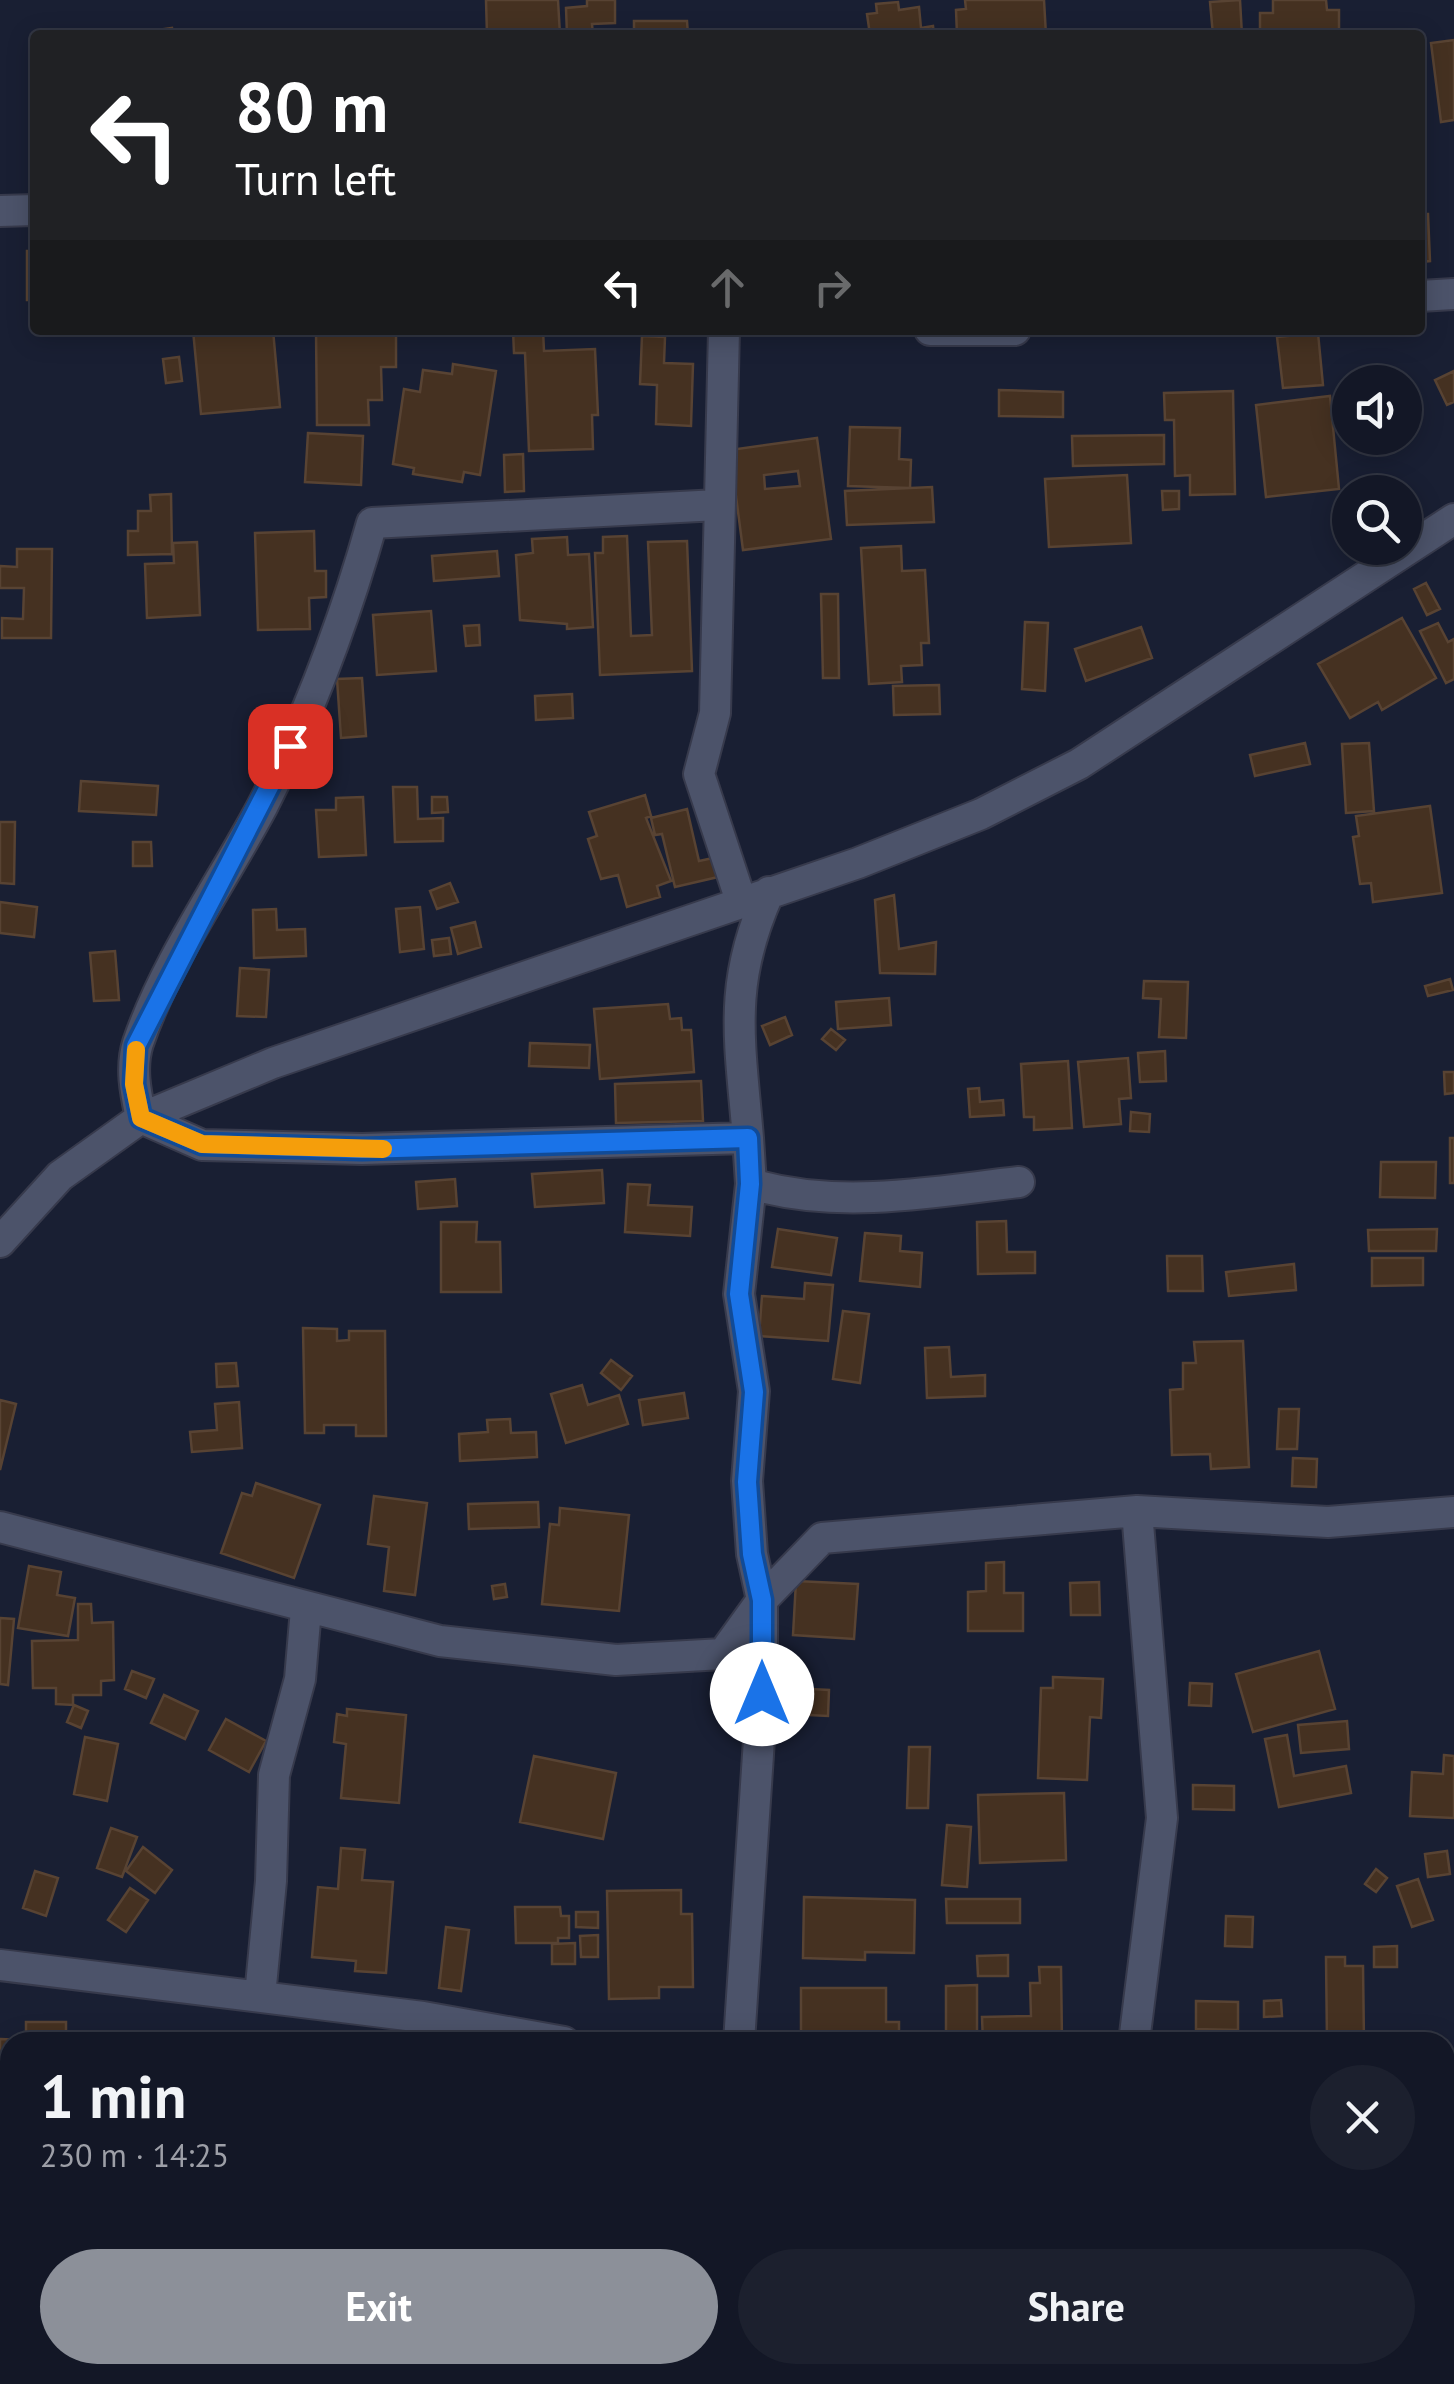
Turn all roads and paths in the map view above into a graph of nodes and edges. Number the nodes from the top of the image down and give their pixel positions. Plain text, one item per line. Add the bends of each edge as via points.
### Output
1 (30, 210) edge
2 (0, 211) edge
3 (1454, 294) edge
4 (1425, 296) edge
5 (724, 335) edge
6 (718, 504) junction
7 (1454, 519) edge
8 (755, 896) junction
9 (141, 1118) junction
10 (748, 1138) junction
11 (1019, 1182) dead end
12 (750, 1184) junction
13 (0, 1242) edge
14 (1137, 1511) junction
15 (1454, 1512) edge
16 (0, 1528) edge
17 (762, 1600) junction
18 (306, 1609) junction
19 (0, 1965) edge
20 (260, 1996) junction
21 (508, 2032) edge
22 (740, 2032) edge
23 (1135, 2032) edge

1 - 2 street
3 - 4 street
5 - 6 street
6 - 8 street via 715,713 699,774
6 - 9 street via 372,523 318,688 136,1046
7 - 8 street via 1079,764 981,814
8 - 9 street via 311,1050
8 - 10 street via 737,1000
9 - 10 street via 202,1144 362,1149
9 - 13 street via 60,1176
10 - 12 street
11 - 12 street via 862,1200 790,1196
12 - 17 street via 739,1294 752,1363 747,1482
14 - 15 street via 1328,1522
14 - 17 street via 822,1538
14 - 23 street via 1162,1818
16 - 18 street
17 - 18 street via 723,1654 616,1660 440,1641
17 - 22 street via 756,1850
18 - 20 street via 300,1679 274,1775
19 - 20 street
20 - 21 street

